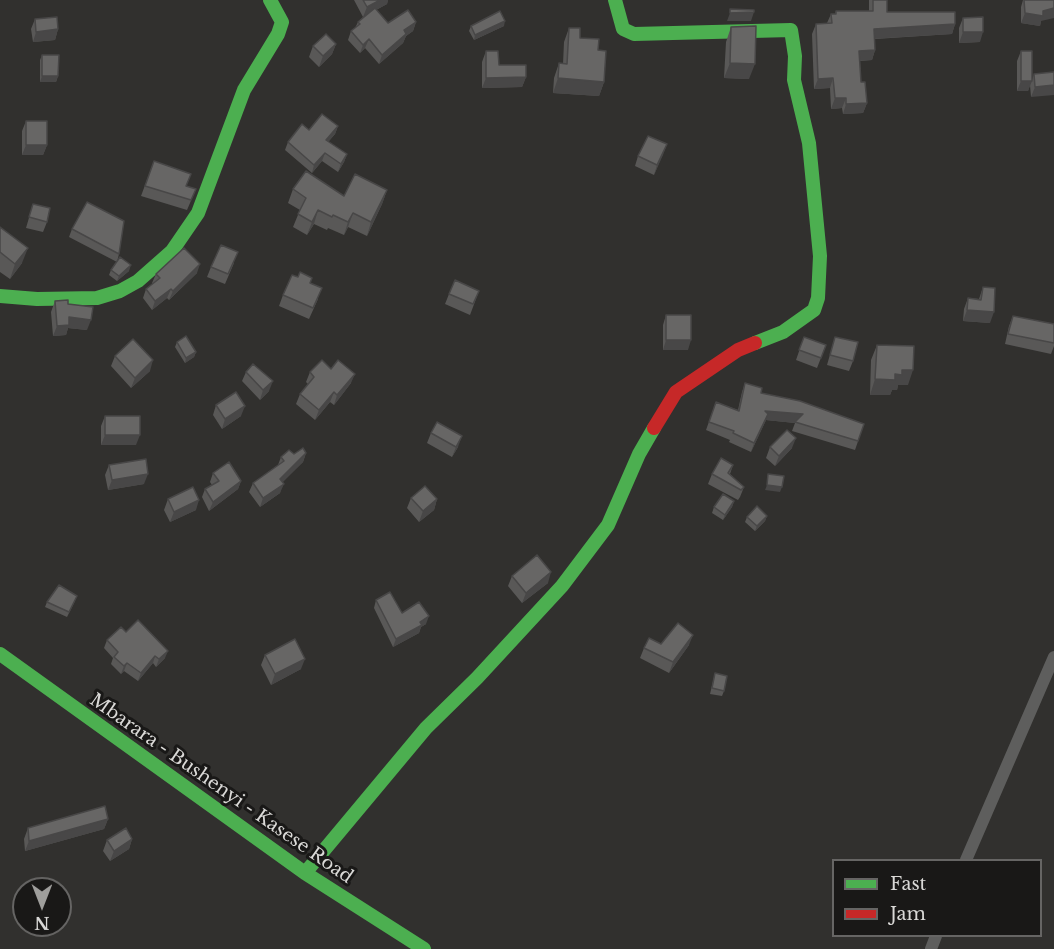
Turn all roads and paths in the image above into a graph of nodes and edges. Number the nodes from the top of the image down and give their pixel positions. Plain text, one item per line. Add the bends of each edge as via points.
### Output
1 (270, 0) edge
2 (615, 0) edge
3 (0, 296) edge
4 (0, 654) edge
5 (1054, 657) edge
6 (967, 859) edge
7 (304, 873) junction
8 (424, 949) edge

1 - 3 street via 282,22 278,34 244,90 198,213 172,251 138,281 97,298
2 - 7 street via 623,29 634,34 791,30 794,80 809,143 820,256 814,310 783,332 738,350 676,392 639,454 608,525 562,586 426,728
4 - 7 street, Mbarara - Bushenyi - Kasese Road
5 - 6 street
7 - 8 street, Mbarara - Bushenyi - Kasese Road

